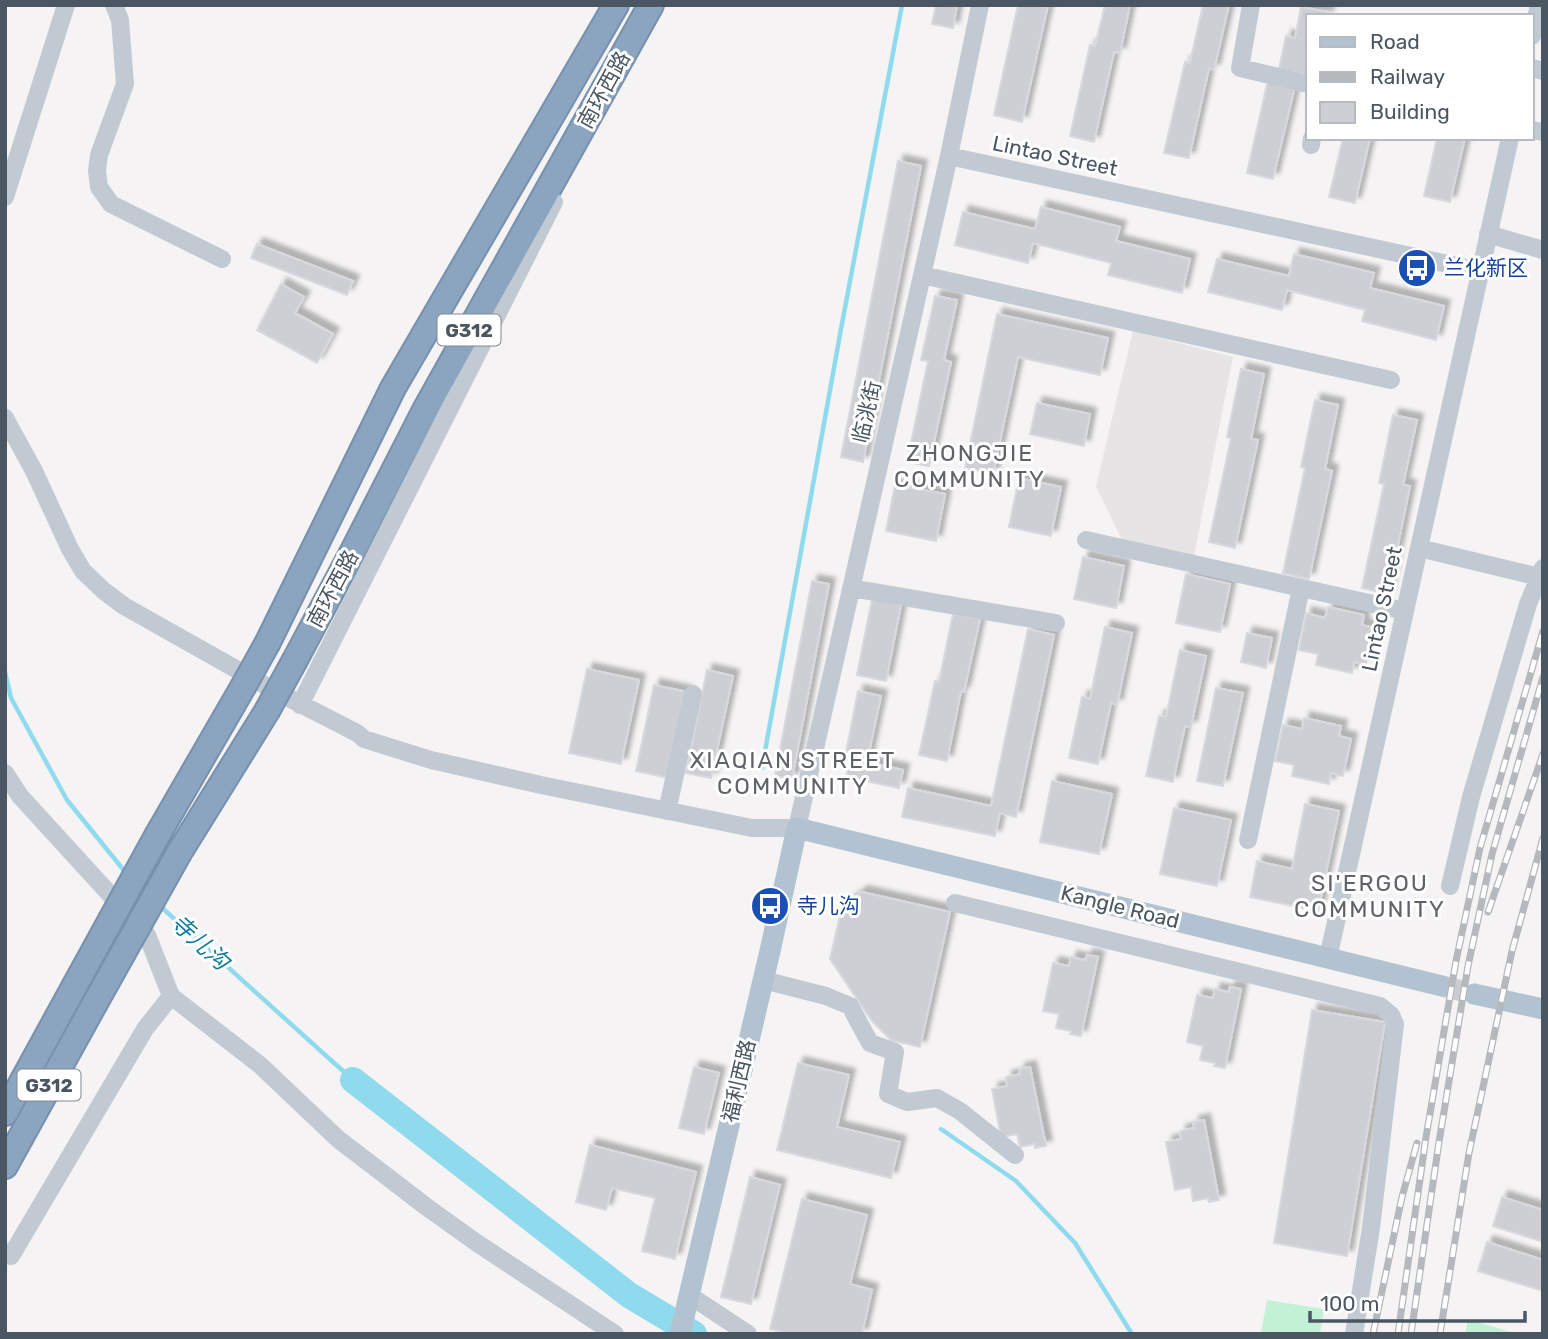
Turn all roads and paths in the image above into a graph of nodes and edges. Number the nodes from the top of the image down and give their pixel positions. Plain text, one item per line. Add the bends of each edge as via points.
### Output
1 (66, 5) edge
2 (114, 5) edge
3 (615, 5) edge
4 (651, 5) edge
5 (980, 5) edge
6 (1251, 5) edge
7 (1539, 5) edge
8 (1534, 27) edge
9 (1306, 84) edge
10 (583, 127) junction
11 (1510, 140) edge
12 (949, 156) junction
13 (5, 197) edge
14 (1488, 234) junction
15 (1543, 250) edge
16 (222, 259) dead end
17 (1480, 271) junction
18 (922, 275) junction
19 (1391, 380) dead end
20 (5, 418) edge
21 (1086, 540) dead end
22 (1419, 548) junction
23 (1541, 573) edge
24 (850, 588) junction
25 (1301, 588) junction
26 (1405, 611) junction
27 (1056, 622) dead end
28 (693, 694) dead end
29 (300, 705) junction
30 (5, 773) edge
31 (667, 811) junction
32 (797, 828) junction
33 (1248, 839) dead end
34 (1450, 886) dead end
35 (955, 903) dead end
36 (1328, 958) junction
37 (763, 980) junction
38 (1442, 986) tunnel mouth
39 (1474, 994) tunnel mouth
40 (170, 996) junction
41 (1543, 1009) edge
42 (5, 1113) edge
43 (1015, 1155) dead end
44 (5, 1166) edge
45 (8, 1254) edge
46 (688, 1300) junction
47 (615, 1334) edge
48 (680, 1334) edge
49 (748, 1334) edge
50 (1354, 1334) edge

1 - 13 street
2 - 16 street via 120,20 125,84 99,155 99,187 111,204
3 - 42 highway, 南环西路 / G312, bridge via 393,388 268,642
4 - 10 highway, 南环西路 / G312
5 - 12 street, 临洮街
6 - 9 street via 1240,68
7 - 8 street
10 - 29 street via 562,185
10 - 44 highway, 南环西路 / G312, bridge via 425,410 296,660 179,852
11 - 14 street, Lintao Street
12 - 17 street, Lintao Street
12 - 18 street, 临洮街
14 - 15 street
14 - 17 street, Lintao Street
17 - 22 street, Lintao Street
18 - 19 street
18 - 24 street, 临洮街
20 - 29 street via 70,549 104,591
21 - 25 street
22 - 23 street
22 - 26 street, Lintao Street
23 - 34 street via 1471,797
24 - 27 street
24 - 32 street, 临洮街
25 - 26 street
25 - 33 street
26 - 36 street, Lintao Street
28 - 31 street
29 - 31 street via 364,739 431,760
30 - 40 street via 27,804 147,935
31 - 32 street via 752,828
32 - 36 main road, Kangle Road
32 - 37 main road, 福利西路
35 - 50 street via 1388,1011 1395,1024
36 - 38 main road, Kangle Road
37 - 43 street via 849,1006 870,1043 895,1052 888,1094 907,1102 937,1098 961,1111
37 - 46 main road, 福利西路
39 - 41 main road
40 - 45 street via 145,1029
40 - 47 street via 260,1065 338,1139 428,1208
46 - 48 main road, 福利西路
46 - 49 street

